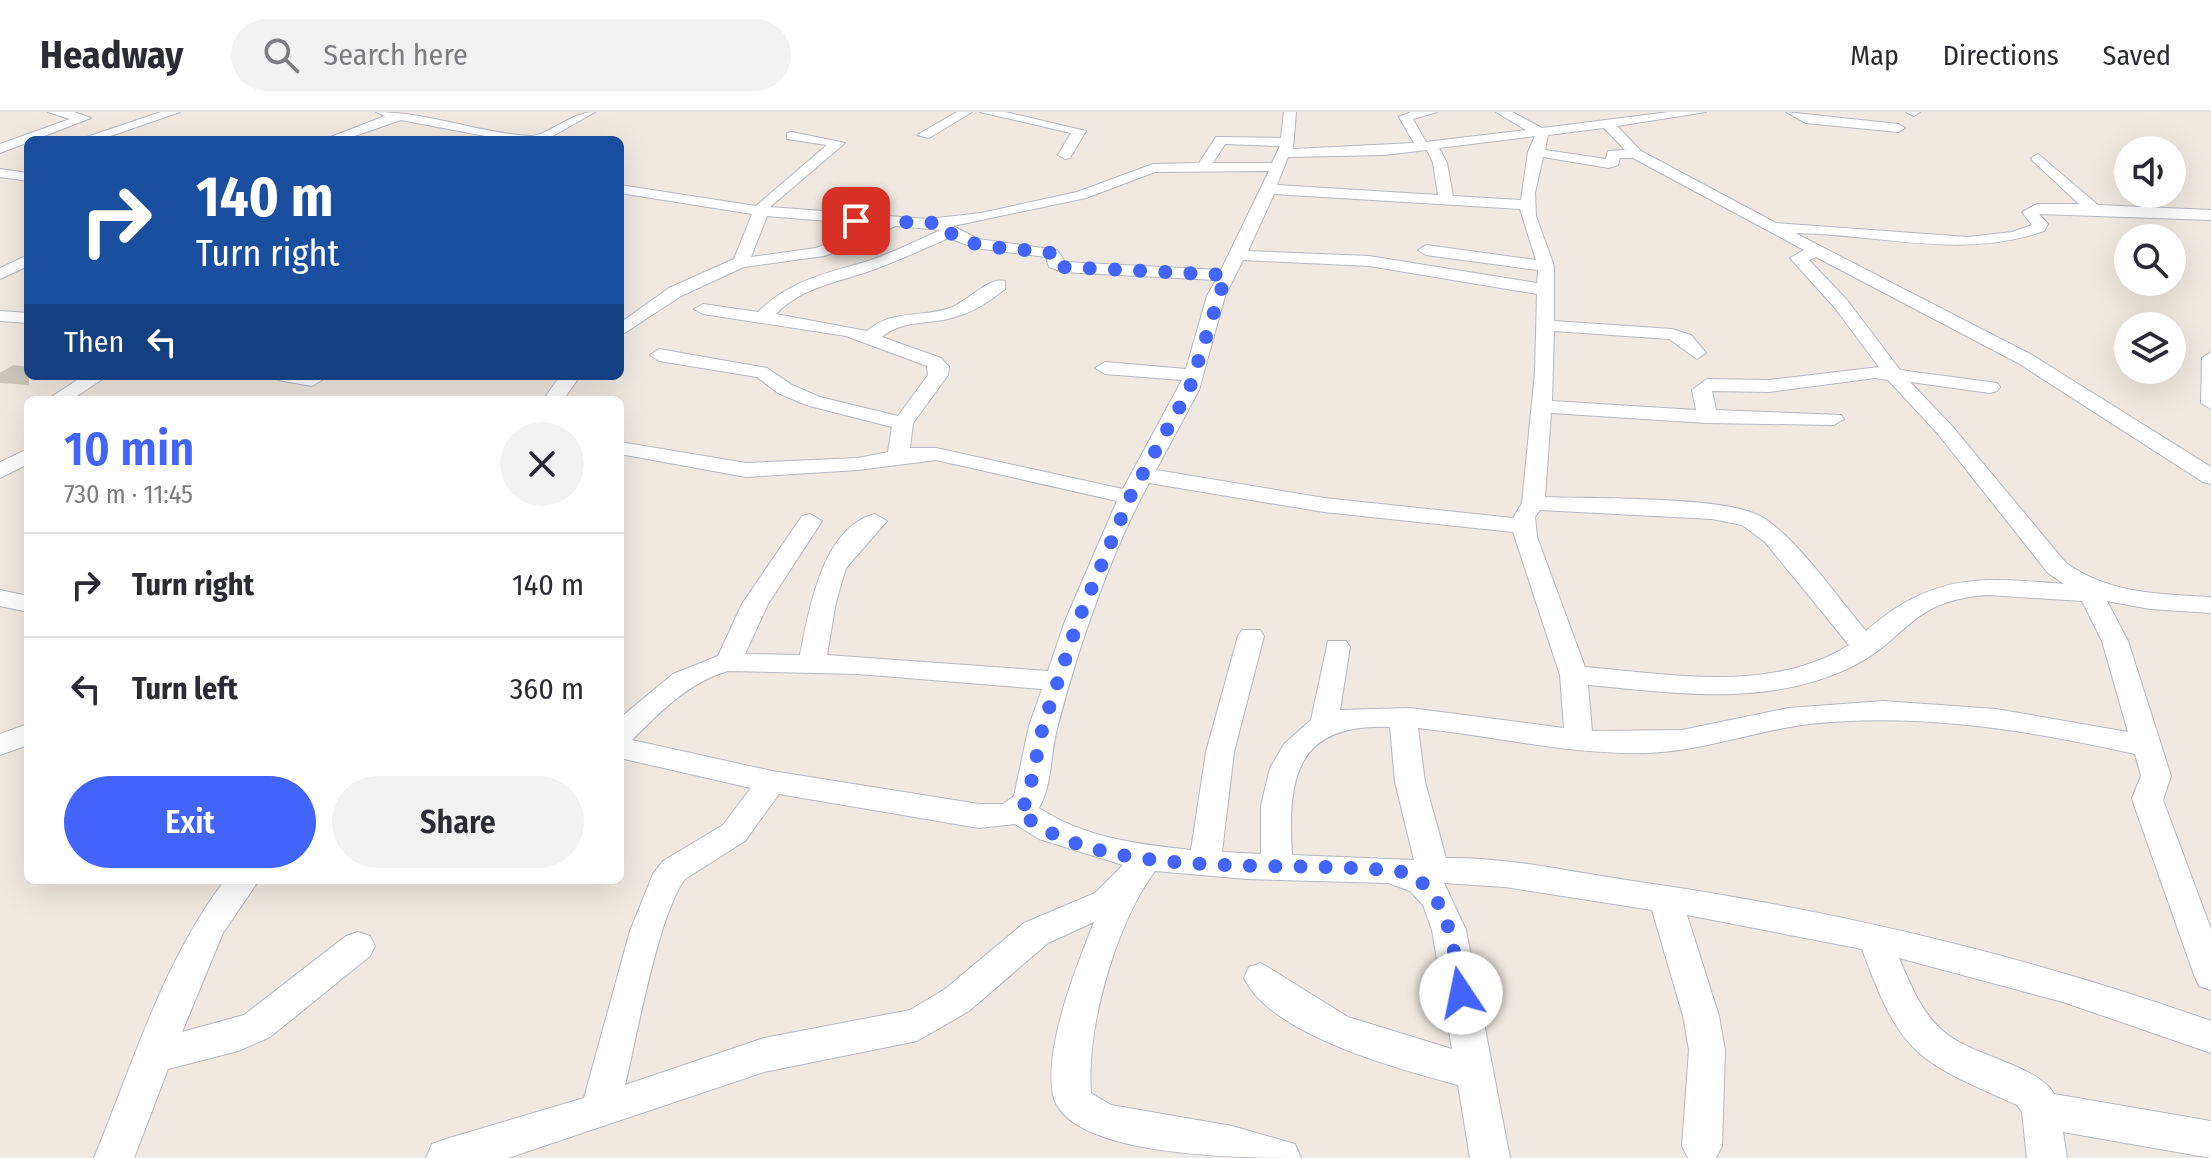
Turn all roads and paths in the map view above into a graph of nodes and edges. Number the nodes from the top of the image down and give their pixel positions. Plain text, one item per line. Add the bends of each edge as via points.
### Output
1 (54, 112) edge
2 (174, 112) edge
3 (382, 112) edge
4 (589, 112) edge
5 (966, 112) edge
6 (986, 112) edge
7 (1290, 112) edge
8 (1431, 112) edge
9 (1502, 112) edge
10 (1700, 112) edge
11 (1792, 112) edge
12 (404, 113) edge
13 (1609, 125) junction
14 (1898, 128) dead end
15 (924, 135) dead end
16 (36, 136) edge
17 (98, 136) edge
18 (341, 136) edge
19 (508, 136) edge
20 (544, 136) edge
21 (792, 136) dead end
22 (24, 140) edge
23 (1539, 142) junction
24 (1427, 146) junction
25 (0, 149) edge
26 (1636, 154) junction
27 (1065, 155) dead end
28 (2038, 158) dead end
29 (1279, 162) junction
30 (5, 167) edge
31 (1204, 167) junction
32 (24, 175) edge
33 (624, 190) edge
34 (1446, 200) junction
35 (1528, 205) junction
36 (2094, 209) junction
37 (759, 211) junction
38 (2211, 215) edge
39 (889, 223) junction
40 (946, 228) junction
41 (1770, 228) junction
42 (1426, 250) dead end
43 (1815, 252) junction
44 (24, 262) edge
45 (741, 262) junction
46 (1231, 265) junction
47 (1546, 266) junction
48 (0, 274) edge
49 (999, 285) dead end
50 (1546, 290) junction
51 (703, 309) dead end
52 (0, 316) edge
53 (763, 317) junction
54 (24, 318) edge
55 (1547, 325) junction
56 (624, 328) edge
57 (871, 337) junction
58 (1697, 353) dead end
59 (659, 355) dead end
60 (2211, 358) edge
61 (1105, 368) dead end
62 (1895, 374) junction
63 (1194, 375) junction
64 (90, 380) edge
65 (1990, 387) dead end
66 (64, 396) edge
67 (2211, 403) edge
68 (1542, 406) junction
69 (1707, 417) junction
70 (1834, 419) dead end
71 (903, 423) junction
72 (624, 449) edge
73 (24, 457) edge
74 (898, 457) junction
75 (0, 471) edge
76 (1143, 475) junction
77 (2211, 477) edge
78 (1130, 497) junction
79 (1529, 514) junction
80 (810, 521) dead end
81 (875, 521) dead end
82 (2090, 592) junction
83 (0, 598) edge
84 (24, 603) edge
85 (2211, 605) edge
86 (1251, 636) dead end
87 (1864, 646) junction
88 (1337, 647) dead end
89 (728, 662) junction
90 (812, 664) junction
91 (1574, 675) junction
92 (1057, 681) junction
93 (1403, 718) junction
94 (1324, 725) junction
95 (624, 731) edge
96 (24, 736) edge
97 (1579, 741) junction
98 (0, 745) edge
99 (2145, 746) junction
100 (624, 749) edge
101 (772, 782) junction
102 (1018, 810) junction
103 (1147, 857) junction
104 (1205, 862) junction
105 (1277, 865) junction
106 (1421, 871) junction
107 (240, 884) edge
108 (1125, 887) junction
109 (1665, 897) junction
110 (1875, 939) junction
111 (358, 946) dead end
112 (2211, 975) edge
113 (1261, 978) dead end
114 (2211, 1037) edge
115 (155, 1055) junction
116 (1475, 1072) junction
117 (2041, 1110) junction
118 (599, 1112) junction
119 (2211, 1140) edge
120 (1702, 1146) dead end
121 (114, 1158) edge
122 (446, 1158) edge
123 (1281, 1158) edge
124 (1490, 1158) edge
125 (2047, 1158) edge

1 - 16 street via 85,118
2 - 17 street
3 - 12 street
4 - 20 street
5 - 15 street
6 - 27 street via 1079,131
7 - 29 street
8 - 24 street via 1405,117
9 - 23 street
10 - 13 street
11 - 14 street via 1806,119
12 - 18 street
12 - 19 street
13 - 23 street
13 - 26 street
21 - 37 street via 838,143
22 - 25 street
23 - 24 street
23 - 26 street via 1609,164 1613,154
23 - 35 street
24 - 29 street
24 - 34 street via 1440,163
26 - 41 street
28 - 36 street
29 - 31 street
29 - 31 street via 1221,140
29 - 34 street
29 - 46 street
30 - 32 street
31 - 40 street via 1148,169 1081,195
33 - 37 street
34 - 35 street
35 - 47 street
36 - 38 street
36 - 41 street via 2032,210 2038,228 1973,240 1904,240
37 - 39 street
37 - 45 street
39 - 40 street
39 - 45 street via 862,240 801,257
40 - 46 street via 976,244 1051,253 1062,267
40 - 53 street via 869,266 806,286 781,299
41 - 43 street
42 - 47 street
43 - 62 street via 1798,258
43 - 77 street via 2025,359
44 - 48 street
45 - 56 street via 675,292
46 - 50 street via 1361,260
46 - 63 street
47 - 50 street
49 - 57 street via 945,315 888,321
50 - 55 street
51 - 53 street
52 - 54 street
53 - 57 street
55 - 58 street via 1676,335
55 - 68 street
57 - 71 street via 939,367
59 - 71 street via 760,372 784,389
60 - 67 street
61 - 63 street
62 - 65 street
62 - 69 street via 1769,386 1707,385 1702,390
62 - 82 street via 2057,568
63 - 76 street
64 - 66 street
68 - 69 street
68 - 79 street
69 - 70 street
71 - 74 street
72 - 74 street via 746,470
73 - 75 street
74 - 78 street via 936,454
76 - 78 street
76 - 79 street via 1324,505
78 - 92 street
79 - 87 street via 1712,512 1750,520 1773,537
79 - 91 street via 1535,570
80 - 89 street via 755,604
81 - 90 street via 847,544 831,570
82 - 85 street
82 - 87 street via 1990,588 1934,595
82 - 99 street via 2115,641
83 - 84 street
86 - 104 street via 1220,752
87 - 91 street via 1823,668 1755,683 1720,686
88 - 94 street
89 - 90 street
89 - 95 street via 678,684
90 - 92 street
91 - 97 street
92 - 102 street via 1029,794
93 - 94 street
93 - 97 street
93 - 106 street
94 - 105 street via 1285,764 1275,809
96 - 98 street
97 - 99 street via 1699,738 1760,723 1847,712 2048,724
99 - 112 street via 2156,776 2149,805
100 - 101 street
101 - 102 street via 979,816
101 - 118 street via 734,833 674,870 664,883
102 - 103 street via 1054,836
103 - 104 street
103 - 108 street
104 - 105 street
105 - 106 street
106 - 109 street via 1494,873
106 - 116 street via 1449,930
107 - 115 street via 194,956
108 - 118 street via 1107,902 1036,933 957,1000 917,1025 764,1055
108 - 123 street via 1106,928 1077,1039 1071,1092 1077,1106 1092,1118 1115,1124
109 - 110 street
109 - 120 street via 1707,1050
110 - 114 street via 2103,1001
110 - 117 street via 1899,998 1929,1042 2030,1093
111 - 115 street via 257,1026
113 - 116 street via 1316,1021 1390,1049
115 - 121 street
116 - 124 street
117 - 119 street
117 - 125 street
118 - 122 street

